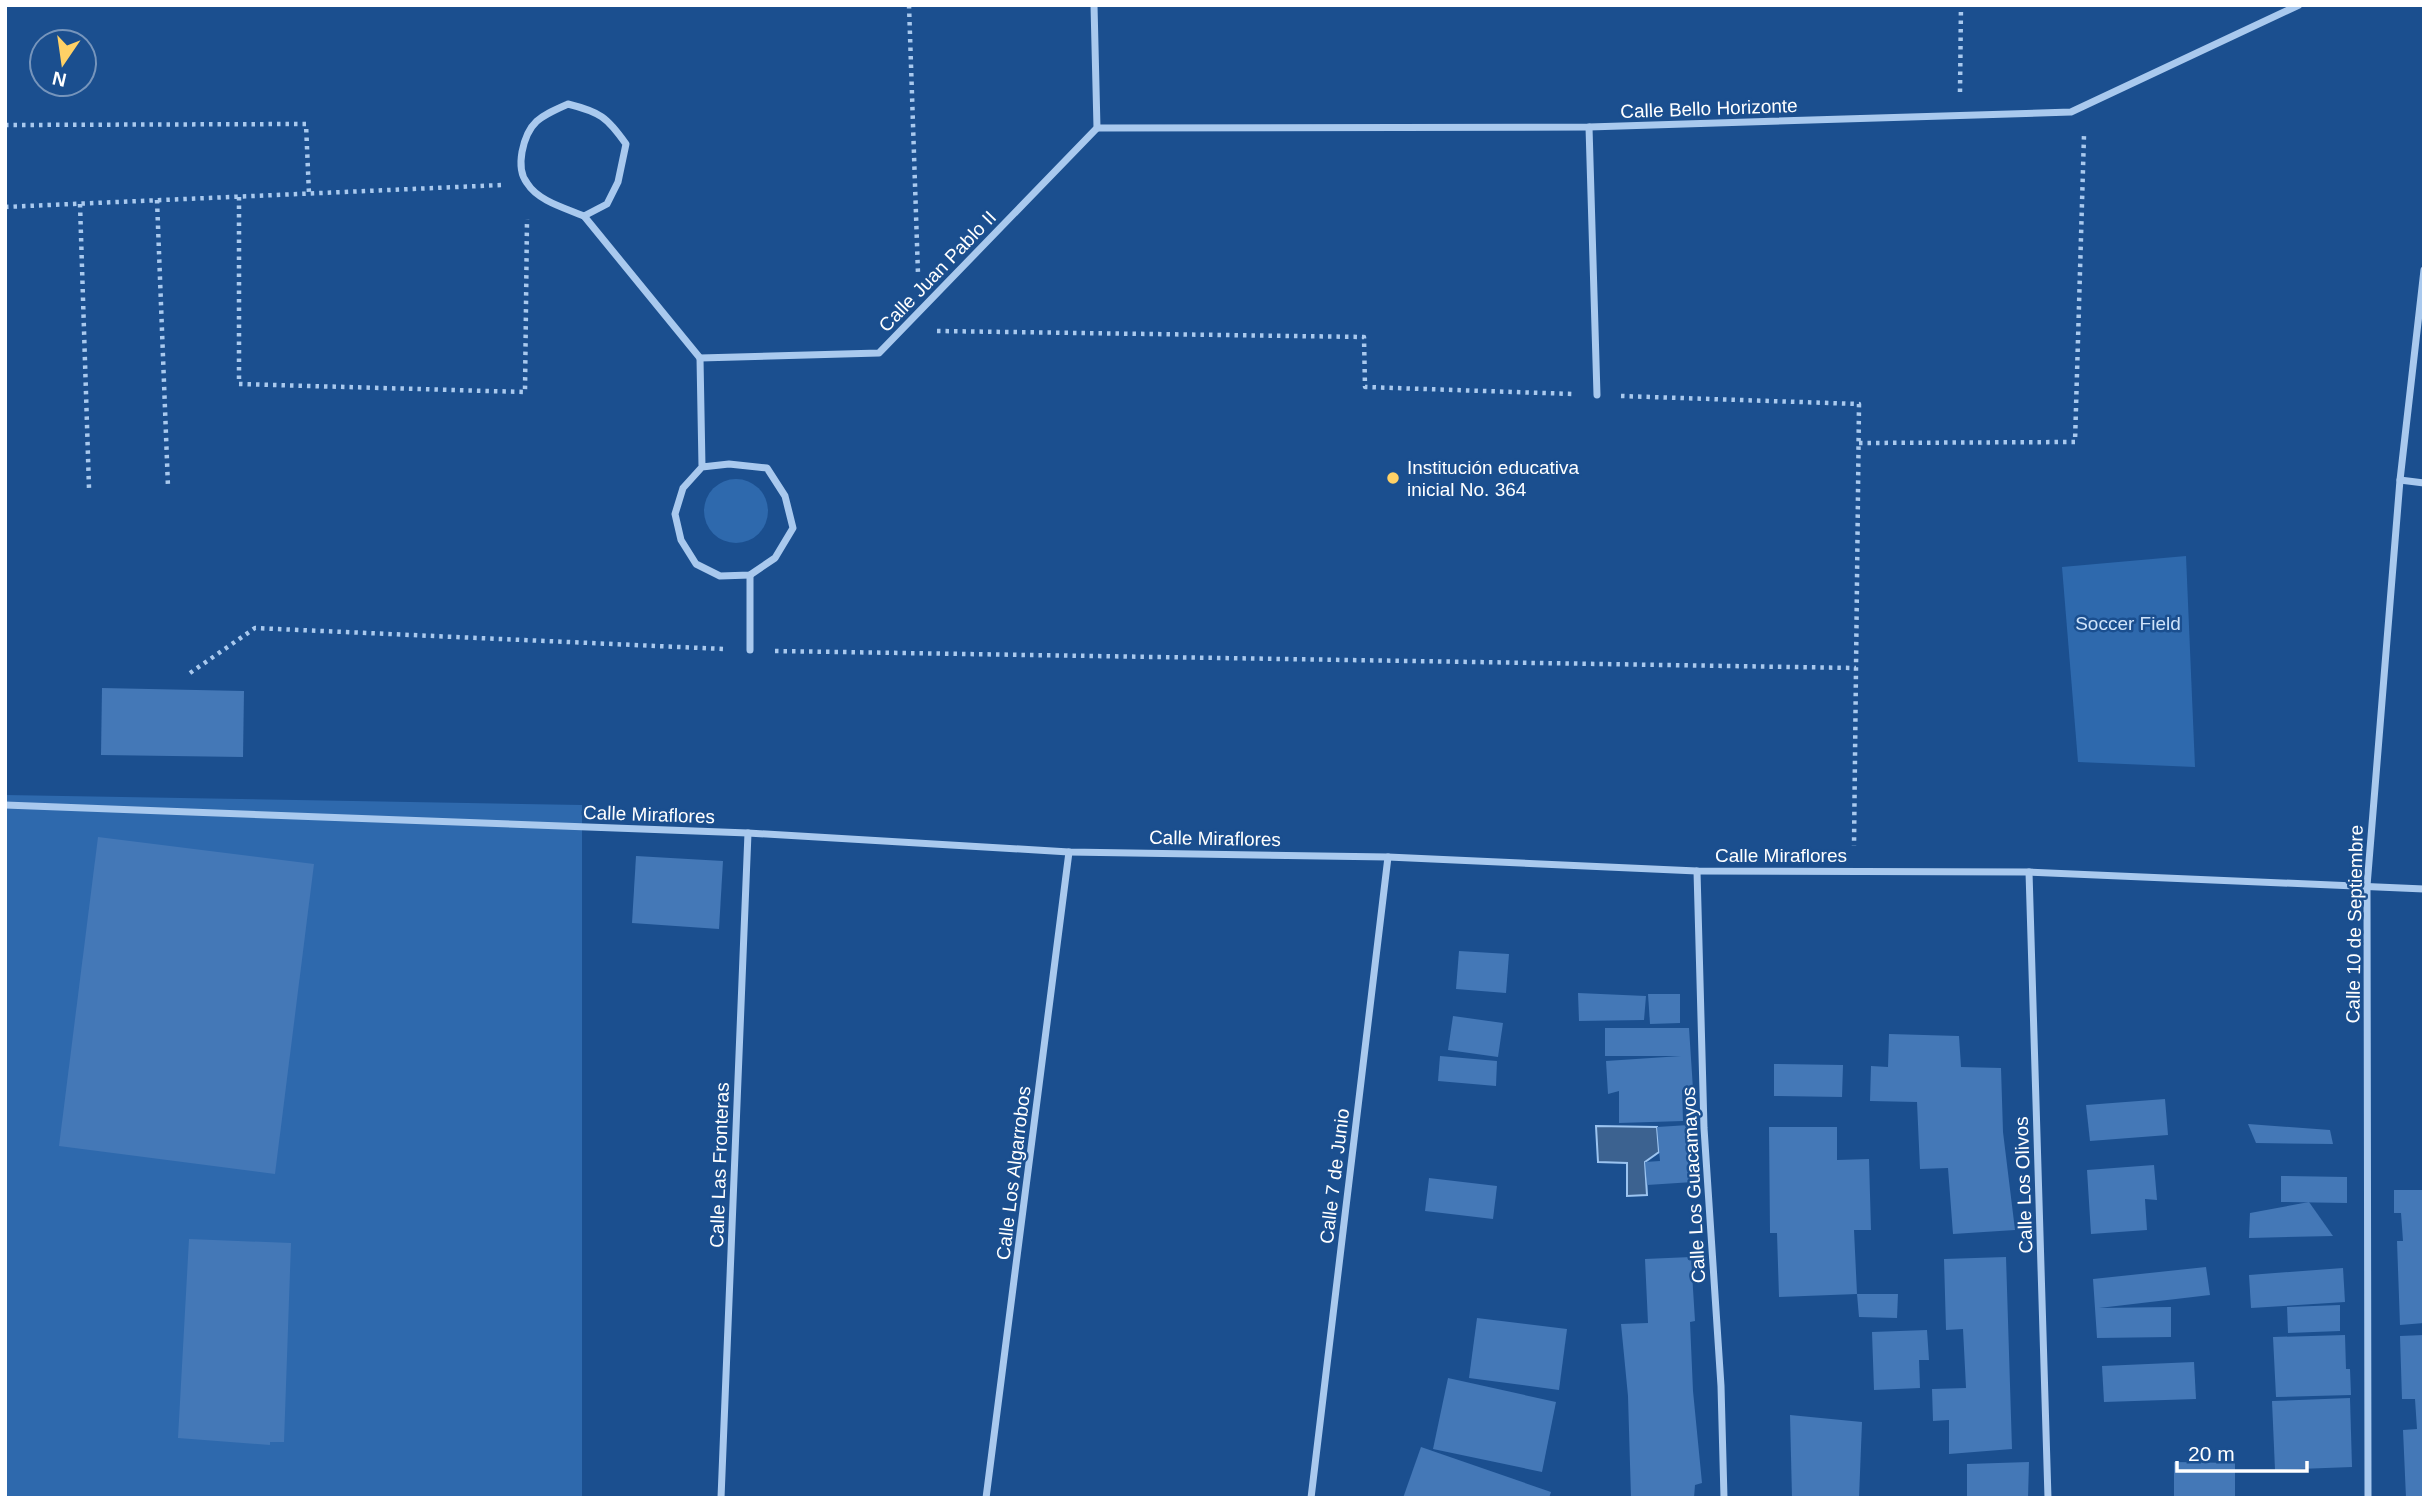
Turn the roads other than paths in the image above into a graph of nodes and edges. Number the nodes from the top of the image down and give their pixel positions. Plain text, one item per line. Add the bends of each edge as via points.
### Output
1 (1094, 5) edge
2 (2299, 5) edge
3 (1589, 127) junction
4 (1097, 128) junction
5 (584, 216) junction
6 (2424, 270) edge
7 (700, 358) junction
8 (1597, 395) road end
9 (702, 467) junction
10 (2400, 480) junction
11 (2424, 483) edge
12 (750, 575) junction
13 (750, 650) road end
14 (5, 805) edge
15 (748, 833) junction
16 (1069, 852) junction
17 (1388, 857) junction
18 (1697, 871) junction
19 (2029, 872) junction
20 (2367, 886) junction
21 (2424, 889) edge
22 (721, 1498) edge
23 (986, 1498) edge
24 (1311, 1498) edge
25 (1724, 1498) edge
26 (2048, 1498) edge
27 (2368, 1498) edge

1 - 4 street
2 - 3 street, Calle Bello Horizonte via 2071,112
3 - 4 street, Calle Bello Horizonte
3 - 8 street
4 - 7 street, Calle Juan Pablo II via 879,353
5 - 5 street via 607,204 618,182 626,144 594,110 568,104 545,114 526,132 519,164 527,184 549,202
5 - 7 street
6 - 10 street, Calle 10 de Septiembre
7 - 9 street
9 - 12 street via 683,488 675,514 681,540 696,564 720,576
9 - 12 street via 767,468 785,496 793,528 775,558
10 - 11 street
10 - 20 street, Calle 10 de Septiembre
12 - 13 street
14 - 15 street, Calle Miraflores
15 - 16 street, Calle Miraflores
15 - 22 street, Calle Las Fronteras
16 - 17 street, Calle Miraflores
16 - 23 street, Calle Los Algarrobos
17 - 18 street, Calle Miraflores
17 - 24 street, Calle 7 de Junio
18 - 19 street, Calle Miraflores
18 - 25 street, Calle Los Guacamayos via 1704,1128
19 - 20 street, Calle Miraflores
19 - 26 street, Calle Los Olivos
20 - 21 street, Calle Miraflores
20 - 27 street, Calle 10 de Septiembre

